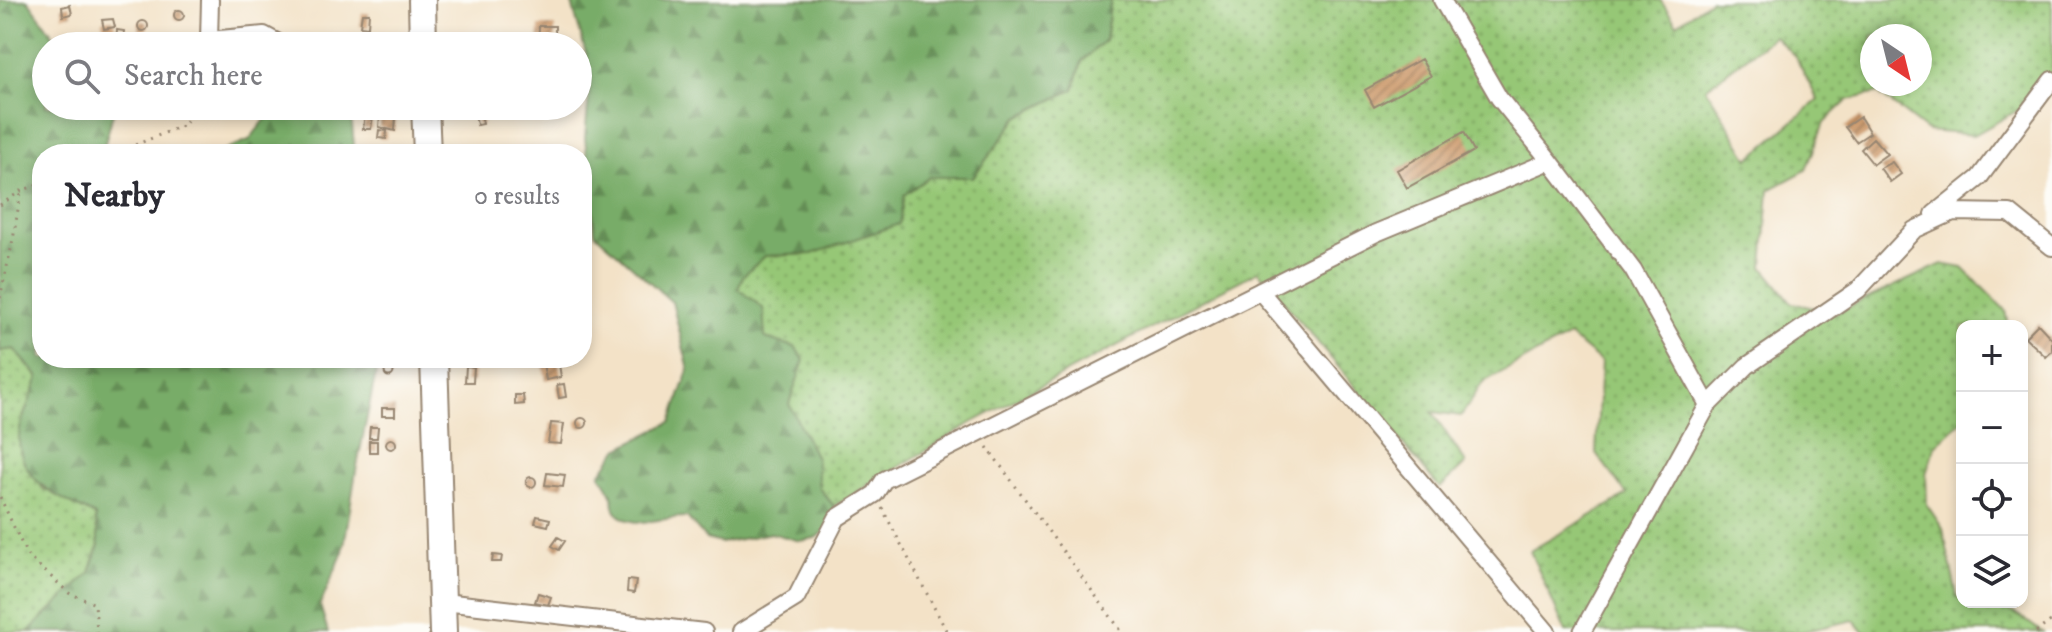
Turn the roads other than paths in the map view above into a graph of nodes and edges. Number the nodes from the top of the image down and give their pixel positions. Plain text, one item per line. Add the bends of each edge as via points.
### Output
1 (210, 0) edge
2 (422, 0) edge
3 (1442, 0) edge
4 (209, 32) edge
5 (423, 32) edge
6 (2052, 80) edge
7 (426, 120) edge
8 (427, 144) edge
9 (1550, 161) junction
10 (1914, 230) junction
11 (2052, 247) edge
12 (1260, 291) junction
13 (434, 368) edge
14 (1708, 405) junction
15 (444, 602) junction
16 (443, 632) edge
17 (704, 632) edge
18 (741, 632) edge
19 (1547, 632) edge
20 (1582, 632) edge

1 - 4 street
2 - 5 main road
3 - 9 street via 1499,98
6 - 10 street via 1979,178
7 - 8 main road
9 - 12 street via 1376,233
9 - 14 street via 1633,270
10 - 11 street via 1953,212 2010,213
10 - 14 street via 1858,290 1747,366
12 - 18 street via 884,480 875,494 837,518 796,598
12 - 19 street
13 - 15 main road
14 - 20 street
15 - 16 main road
15 - 17 street

